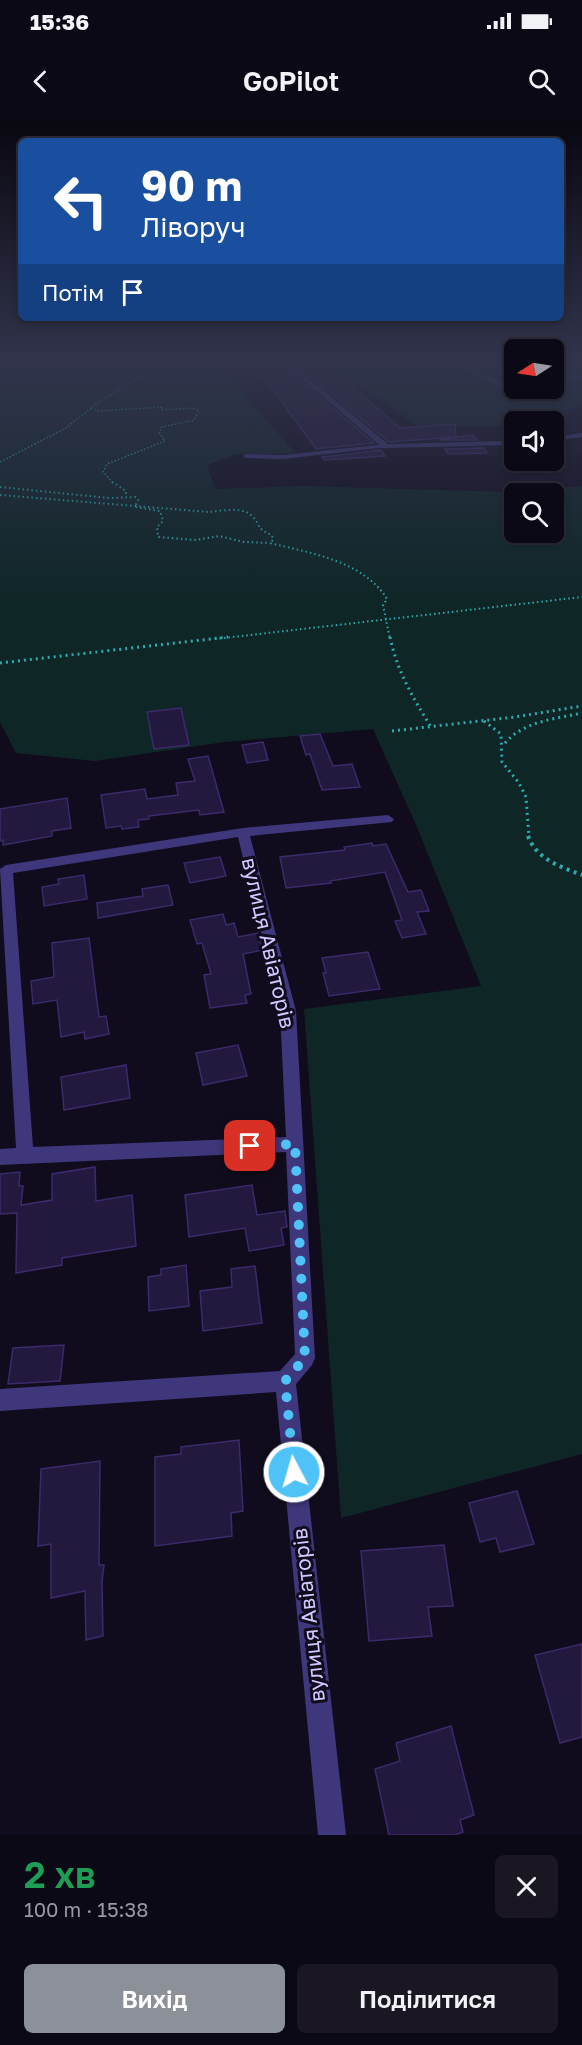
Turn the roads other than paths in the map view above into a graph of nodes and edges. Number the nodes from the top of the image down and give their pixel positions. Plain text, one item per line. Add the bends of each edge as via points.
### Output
1 (381, 442) edge
2 (504, 443) edge
3 (386, 446) junction
4 (246, 456) dead end
5 (388, 819) dead end
6 (243, 832) junction
7 (3, 870) edge
8 (295, 1144) junction
9 (25, 1155) junction
10 (0, 1156) edge
11 (285, 1381) junction
12 (0, 1400) edge
13 (332, 1835) edge

1 - 3 street
2 - 3 street
3 - 4 lane via 283,457
5 - 6 street
6 - 7 street
6 - 8 street, вулиця Авіаторів via 288,1011
7 - 9 street
8 - 9 street
8 - 11 street, вулиця Авіаторів via 305,1358
9 - 10 street
11 - 12 street
11 - 13 street, вулиця Авіаторів

